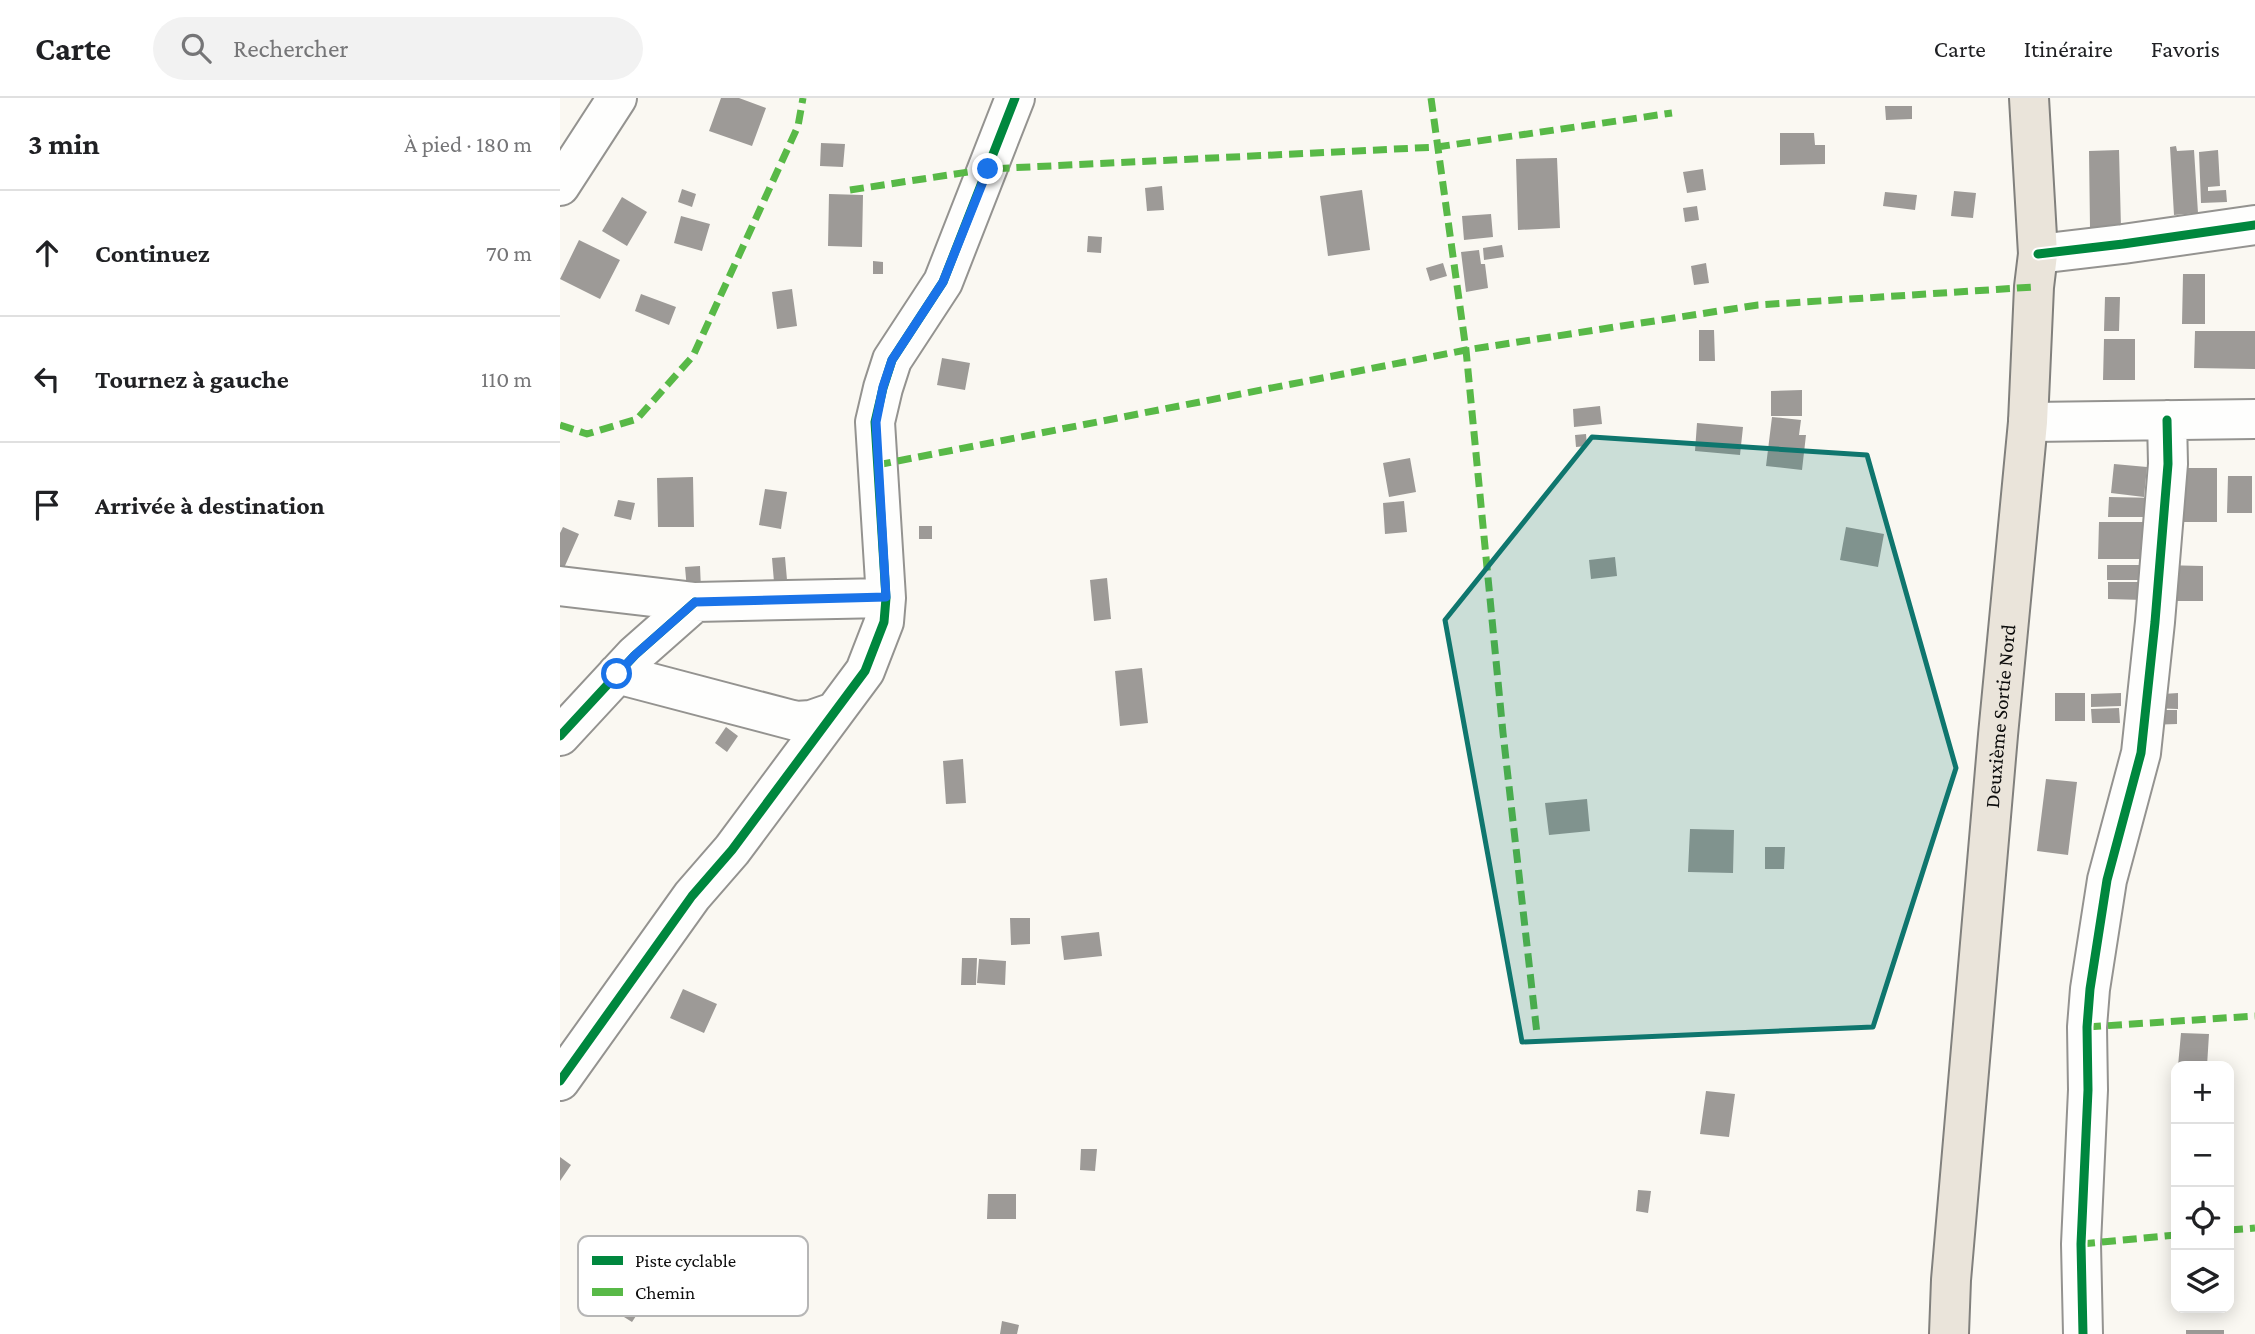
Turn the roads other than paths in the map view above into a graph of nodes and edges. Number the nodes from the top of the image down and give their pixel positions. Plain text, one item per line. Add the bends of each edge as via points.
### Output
1 (617, 98) edge
2 (1015, 98) edge
3 (2029, 98) edge
4 (560, 186) edge
5 (2255, 225) edge
6 (2038, 254) junction
7 (2255, 419) edge
8 (2167, 420) junction
9 (2028, 422) junction
10 (560, 586) edge
11 (886, 597) junction
12 (695, 602) junction
13 (617, 674) junction
14 (834, 712) junction
15 (560, 736) edge
16 (560, 1081) edge
17 (1948, 1334) edge
18 (2083, 1334) edge

1 - 4 street
2 - 11 street via 943,282 892,360 883,387 876,422
3 - 6 main road, Deuxième Sortie Nord
5 - 6 street
6 - 9 main road, Deuxième Sortie Nord
7 - 8 street
8 - 9 street
8 - 18 street via 2157,609 2141,753 2107,880 2090,989 2081,1244
9 - 17 main road, Deuxième Sortie Nord
10 - 12 street
11 - 12 street
11 - 14 street via 884,622 873,654
12 - 13 street
13 - 14 street via 796,721
13 - 15 street
14 - 16 street via 732,850 692,896

